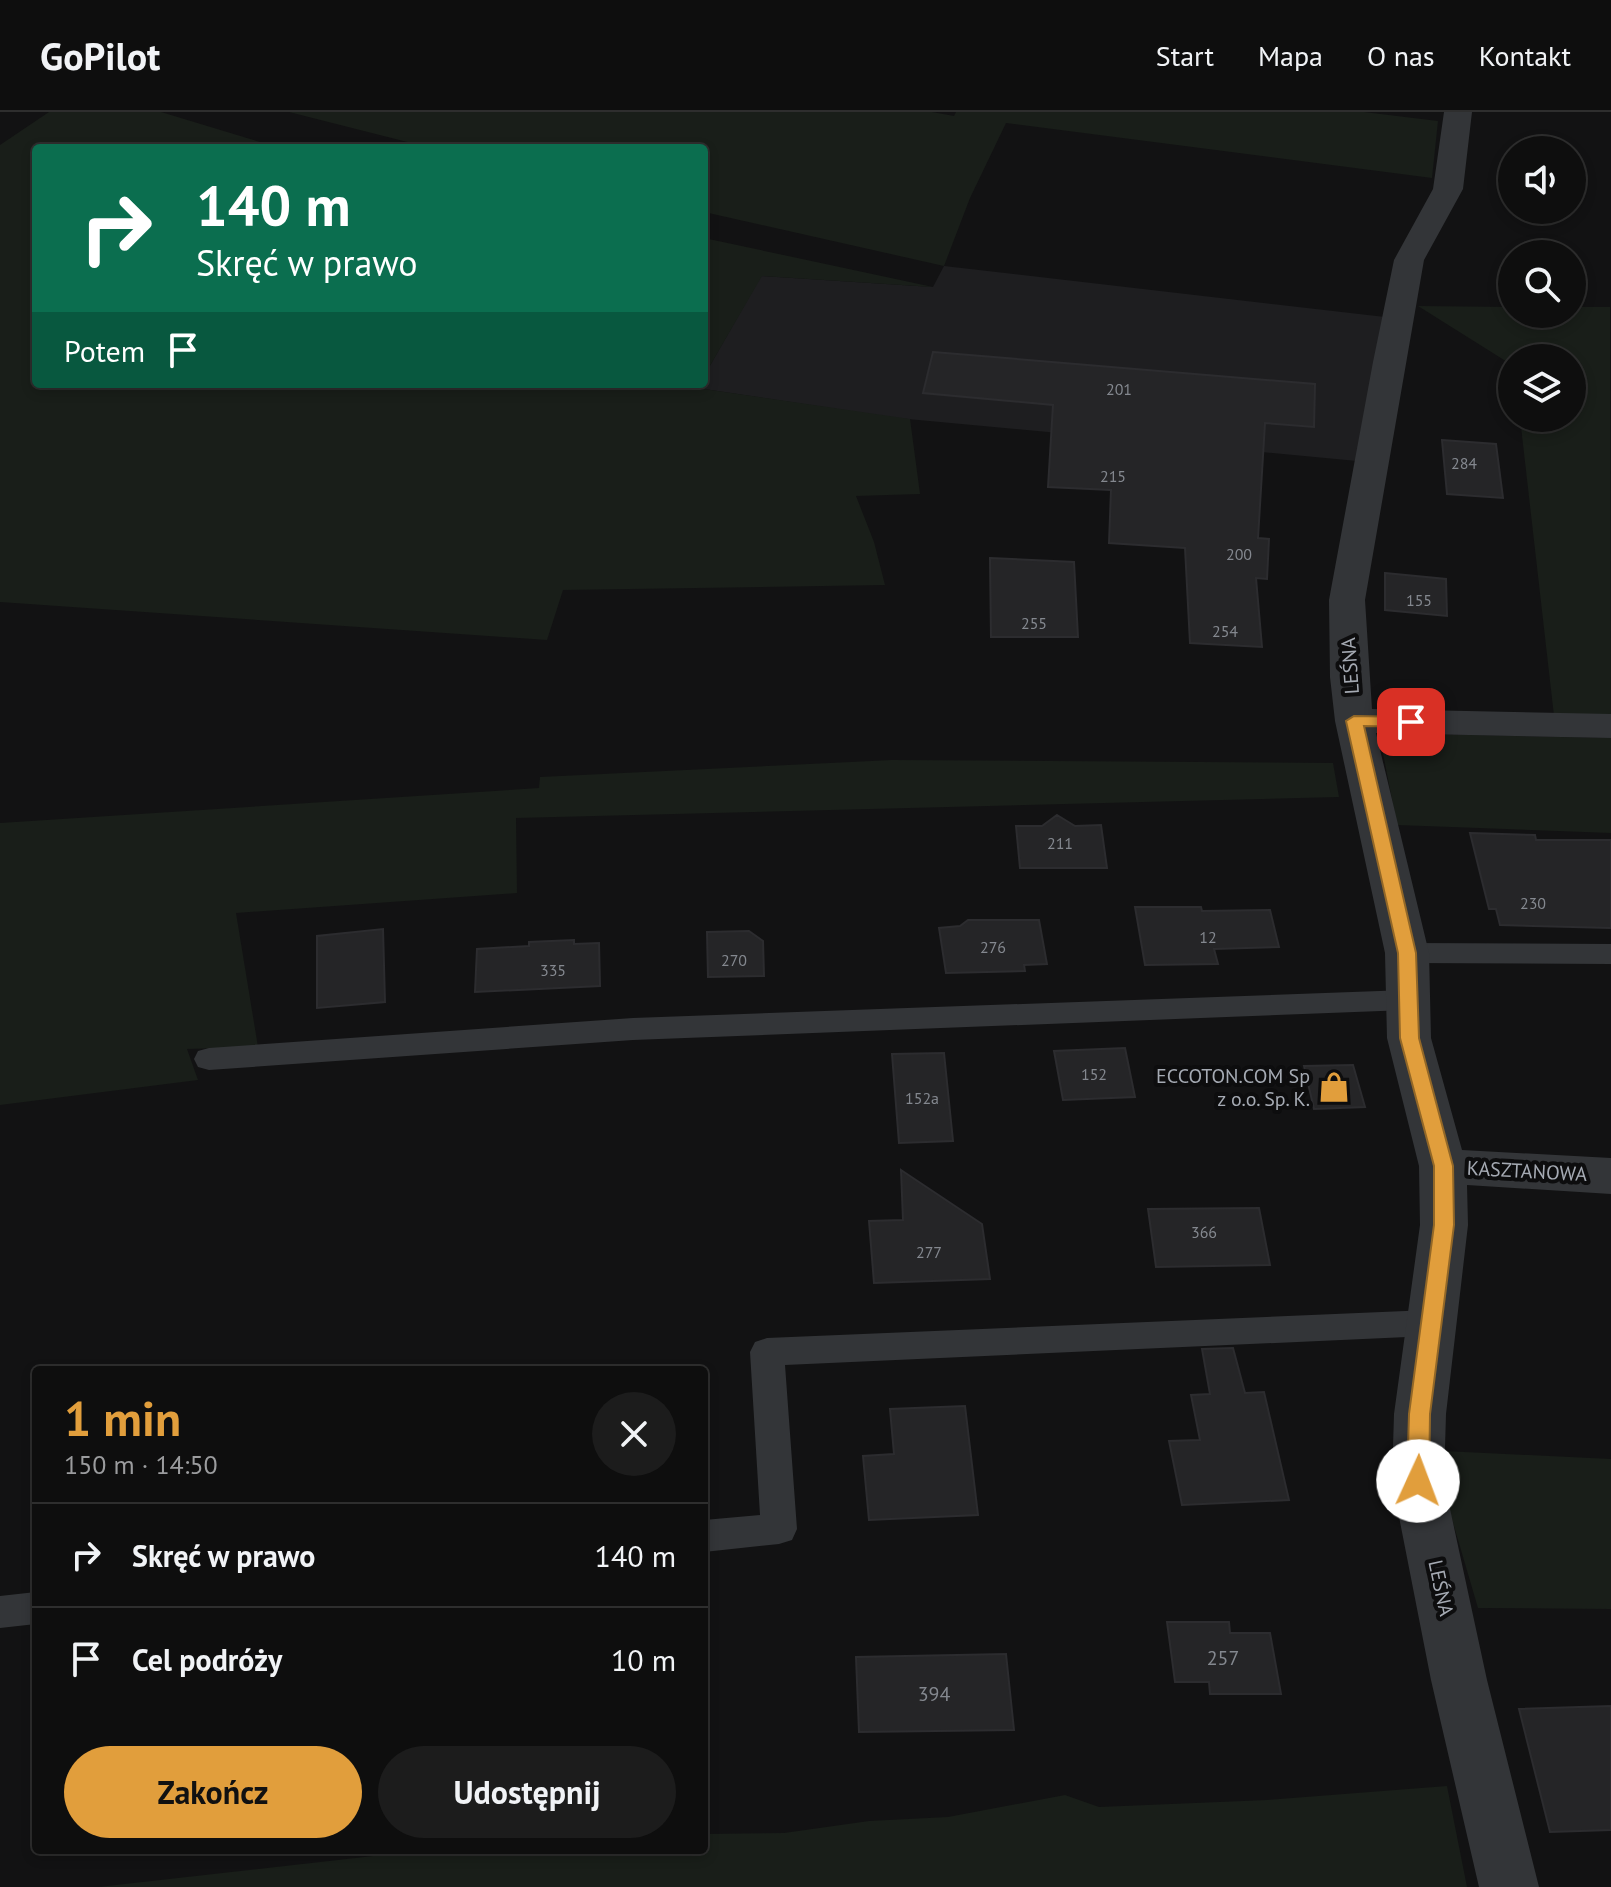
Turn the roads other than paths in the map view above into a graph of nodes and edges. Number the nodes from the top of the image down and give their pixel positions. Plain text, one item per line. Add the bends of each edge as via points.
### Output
1 (1458, 112) edge
2 (1354, 721) junction
3 (1611, 726) edge
4 (1407, 953) junction
5 (1611, 954) edge
6 (1407, 1000) junction
7 (209, 1059) dead end
8 (1443, 1166) junction
9 (1611, 1176) edge
10 (1429, 1323) junction
11 (708, 1536) edge
12 (32, 1608) edge
13 (0, 1612) edge
14 (1509, 1887) edge

1 - 2 street, LEŚNA via 1448,189 1409,260 1356,538 1347,600
2 - 3 street
2 - 4 street, LEŚNA
4 - 5 lane
4 - 6 street, LEŚNA
6 - 7 lane via 633,1029
6 - 8 street, LEŚNA via 1409,1038
8 - 9 street, KASZTANOWA
8 - 10 street, LEŚNA via 1444,1225
10 - 11 lane via 767,1352 779,1529
10 - 14 street, LEŚNA via 1418,1481
12 - 13 lane

